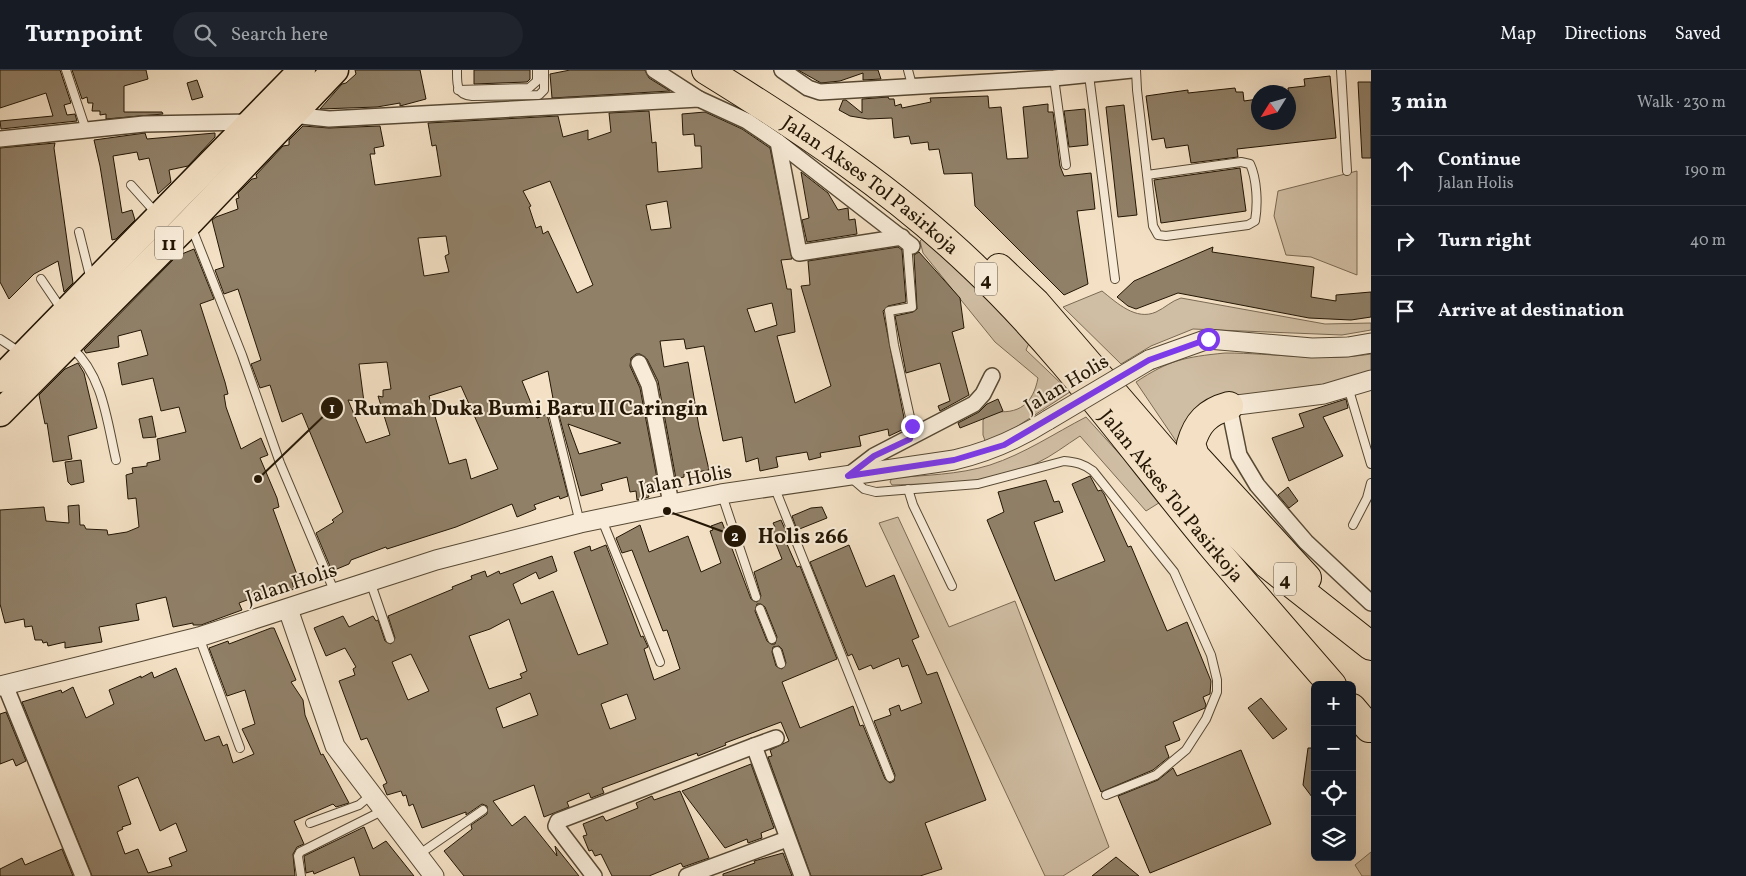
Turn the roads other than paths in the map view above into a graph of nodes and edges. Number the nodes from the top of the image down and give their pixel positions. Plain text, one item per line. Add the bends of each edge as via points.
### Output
1 (66, 70) edge
2 (302, 70) edge
3 (335, 70) edge
4 (457, 70) edge
5 (537, 70) edge
6 (544, 70) edge
7 (654, 70) edge
8 (706, 70) edge
9 (740, 70) edge
10 (782, 70) edge
11 (908, 70) edge
12 (1134, 70) edge
13 (1341, 70) edge
14 (1109, 71) edge
15 (1027, 75) edge
16 (1089, 75) junction
17 (1054, 78) junction
18 (912, 85) junction
19 (458, 90) junction
20 (699, 100) junction
21 (292, 115) junction
22 (251, 122) junction
23 (86, 130) junction
24 (0, 139) edge
25 (778, 142) junction
26 (1066, 165) dead end
27 (1347, 171) dead end
28 (1147, 174) junction
29 (131, 185) dead end
30 (159, 217) junction
31 (190, 222) junction
32 (79, 232) dead end
33 (907, 242) junction
34 (41, 279) dead end
35 (1115, 279) dead end
36 (93, 284) junction
37 (64, 314) junction
38 (0, 339) edge
39 (1371, 343) edge
40 (68, 344) junction
41 (24, 355) junction
42 (639, 363) dead end
43 (992, 376) dead end
44 (0, 379) edge
45 (1371, 380) edge
46 (1348, 387) junction
47 (1229, 406) junction
48 (552, 409) dead end
49 (0, 413) edge
50 (910, 439) junction
51 (116, 460) dead end
52 (1371, 464) edge
53 (848, 476) junction
54 (1371, 483) edge
55 (774, 486) junction
56 (908, 489) junction
57 (721, 494) junction
58 (671, 504) junction
59 (602, 518) junction
60 (580, 523) junction
61 (1353, 525) dead end
62 (370, 581) junction
63 (952, 586) dead end
64 (335, 593) junction
65 (756, 598) dead end
66 (1371, 603) edge
67 (288, 609) junction
68 (760, 609) dead end
69 (199, 637) junction
70 (390, 639) dead end
71 (772, 639) dead end
72 (1370, 646) edge
73 (777, 651) dead end
74 (660, 662) dead end
75 (781, 664) dead end
76 (1329, 681) edge
77 (2, 686) edge
78 (776, 738) dead end
79 (754, 746) junction
80 (240, 748) dead end
81 (890, 777) dead end
82 (371, 795) junction
83 (1106, 795) dead end
84 (484, 810) dead end
85 (382, 811) junction
86 (310, 823) dead end
87 (787, 839) junction
88 (418, 856) junction
89 (83, 876) edge
90 (301, 876) edge
91 (434, 876) edge
92 (594, 876) edge
93 (687, 876) edge
94 (802, 876) edge

1 - 23 lane
2 - 22 highway, 11
3 - 21 highway, 11
4 - 19 lane
5 - 19 lane via 536,84 529,88
6 - 19 lane via 544,90 539,95 472,96
7 - 20 street
8 - 76 highway, Jalan Akses Tol Pasirkoja / 4 via 796,127 923,220 975,268 1122,432 1213,546
9 - 72 highway, Jalan Akses Tol Pasirkoja / 4 via 811,116 973,243 1036,303 1209,504 1267,564
10 - 18 street via 808,88 820,92
11 - 18 lane
12 - 14 street
12 - 28 lane
13 - 27 lane
14 - 16 street
15 - 17 street
15 - 18 street
16 - 17 street
16 - 35 lane
17 - 26 lane
20 - 21 street via 329,119
20 - 25 street via 747,121
21 - 31 highway, 11
22 - 23 street via 185,122
22 - 30 highway, 11
23 - 24 street
25 - 33 street
25 - 33 street via 799,252
28 - 28 lane via 1153,226 1158,235 1239,226 1255,221 1254,173 1250,164 1241,162
29 - 30 lane
30 - 36 highway, 11
31 - 40 highway, 11
31 - 64 lane via 280,463
32 - 36 lane
33 - 50 lane via 912,307 889,311 912,426
34 - 37 lane
36 - 37 highway, 11
37 - 41 highway, 11
38 - 41 lane
39 - 53 street, Jalan Holis, bridge via 1312,348 1208,339 1149,360 1004,445 954,460
40 - 49 highway, 11
40 - 51 lane via 82,356 93,375
41 - 44 highway, 11
42 - 58 street via 649,385
43 - 50 street via 974,404
45 - 46 street
46 - 47 street via 1324,394
46 - 52 lane
47 - 66 street via 1239,455 1257,485 1306,542
47 - 72 highway via 1215,410 1198,425 1190,444 1195,456
48 - 60 lane
50 - 53 street via 874,456
53 - 55 street, Jalan Holis
53 - 56 lane via 870,492
54 - 61 lane
55 - 57 street, Jalan Holis
55 - 81 lane
56 - 63 lane
56 - 83 lane via 978,484 1064,461 1086,465 1174,572 1211,656 1217,692 1206,719 1175,762 1146,780
57 - 58 street, Jalan Holis
57 - 65 lane
58 - 59 street, Jalan Holis
59 - 60 street, Jalan Holis
59 - 74 lane
60 - 62 street, Jalan Holis via 436,560
62 - 64 street, Jalan Holis
62 - 70 lane
64 - 67 street, Jalan Holis
67 - 69 street, Jalan Holis
67 - 82 street via 335,746
68 - 71 lane
69 - 77 street, Jalan Holis
69 - 80 lane
73 - 75 lane
77 - 89 street
78 - 79 street
79 - 87 street
79 - 92 street via 558,821 556,826
82 - 85 street
82 - 86 lane via 359,805
84 - 88 lane
85 - 88 street
85 - 90 lane via 300,852
87 - 93 street
87 - 94 street
88 - 91 street

